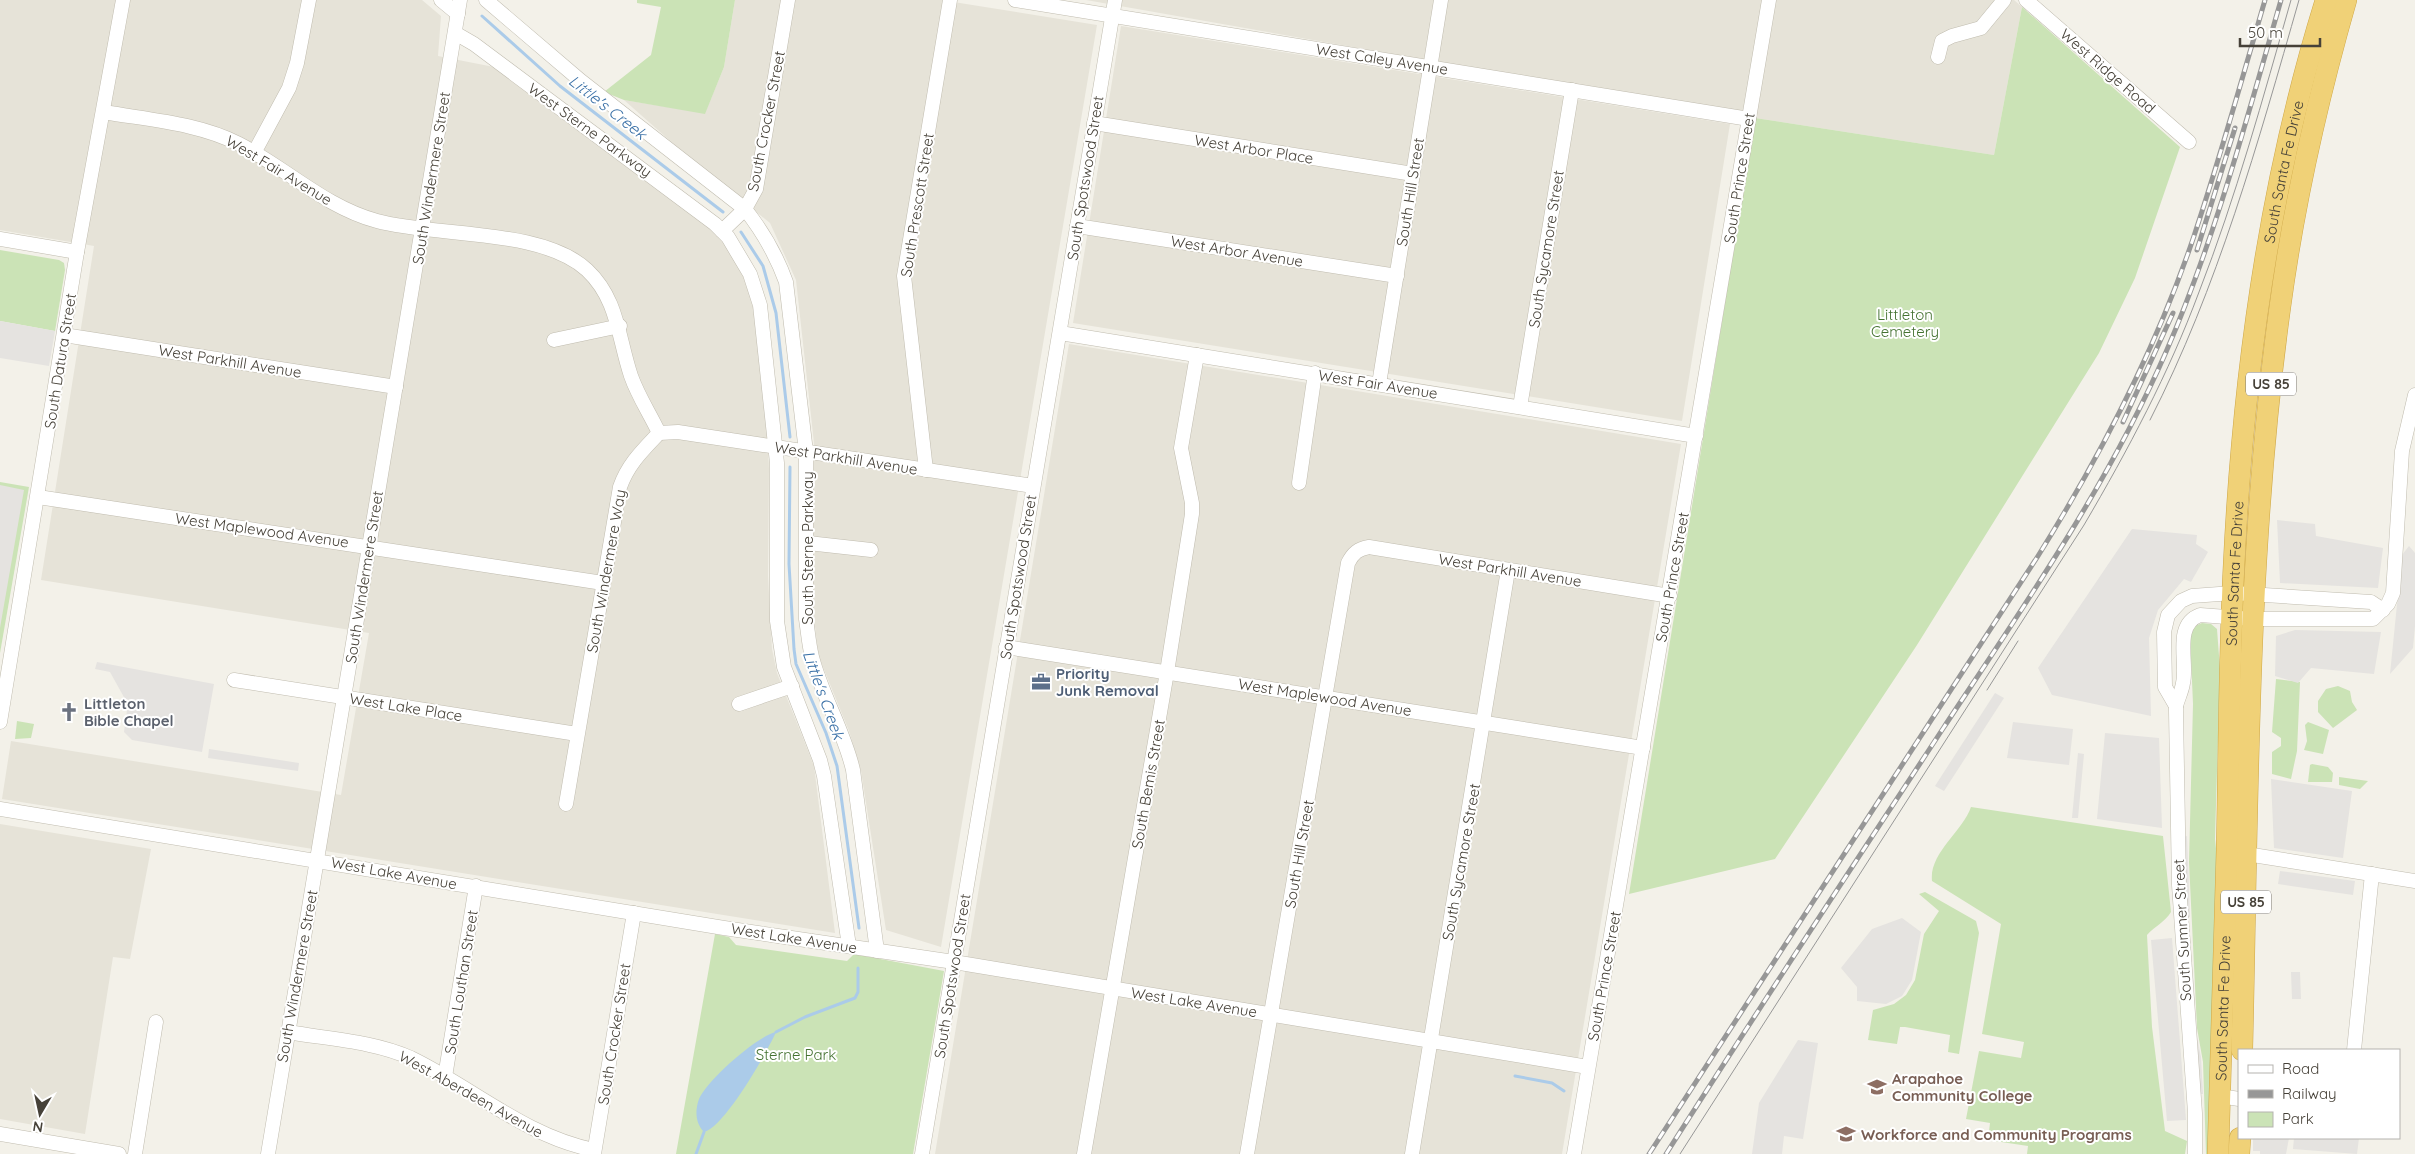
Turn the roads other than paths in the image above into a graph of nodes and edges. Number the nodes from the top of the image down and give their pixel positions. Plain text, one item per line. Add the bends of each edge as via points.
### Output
1 (123, 0) edge
2 (310, 0) edge
3 (441, 0) edge
4 (486, 0) edge
5 (788, 0) edge
6 (950, 0) edge
7 (1015, 0) edge
8 (1115, 0) edge
9 (1441, 0) edge
10 (1769, 0) edge
11 (2004, 0) edge
12 (2026, 0) edge
13 (2326, 0) edge
14 (2346, 0) edge
15 (459, 7) edge
16 (1112, 16) junction
17 (454, 33) junction
18 (1938, 57) dead end
19 (1430, 67) junction
20 (1572, 90) junction
21 (104, 112) junction
22 (1749, 119) junction
23 (1094, 123) junction
24 (2188, 142) dead end
25 (254, 153) junction
26 (1413, 174) junction
27 (745, 209) junction
28 (1077, 226) junction
29 (422, 228) junction
30 (722, 231) junction
31 (0, 239) edge
32 (78, 252) junction
33 (1396, 276) junction
34 (620, 326) junction
35 (1060, 333) junction
36 (64, 335) junction
37 (554, 340) dead end
38 (1197, 355) junction
39 (1315, 373) junction
40 (1379, 384) junction
41 (396, 387) junction
42 (2415, 395) edge
43 (1520, 407) junction
44 (659, 433) junction
45 (1696, 436) junction
46 (775, 447) junction
47 (806, 452) junction
48 (926, 470) junction
49 (1299, 483) dead end
50 (1033, 486) junction
51 (38, 497) junction
52 (808, 543) junction
53 (369, 546) junction
54 (871, 550) dead end
55 (1352, 554) joint
56 (1508, 570) junction
57 (603, 583) junction
58 (2233, 593) junction
59 (2254, 594) junction
60 (1670, 596) junction
61 (2383, 610) junction
62 (2232, 617) junction
63 (2253, 619) junction
64 (1006, 647) junction
65 (5, 663) edge
66 (1167, 672) junction
67 (234, 680) dead end
68 (792, 686) junction
69 (344, 698) junction
70 (1326, 698) junction
71 (739, 704) dead end
72 (2176, 706) junction
73 (0, 722) edge
74 (1484, 723) junction
75 (577, 734) junction
76 (1643, 748) junction
77 (566, 804) dead end
78 (0, 809) edge
79 (2237, 853) junction
80 (317, 860) junction
81 (2372, 874) junction
82 (2415, 881) edge
83 (476, 886) junction
84 (634, 913) junction
85 (849, 946) junction
86 (877, 951) junction
87 (954, 962) junction
88 (1112, 990) junction
89 (1271, 1014) junction
90 (156, 1022) dead end
91 (288, 1032) junction
92 (1430, 1040) junction
93 (2242, 1049) edge
94 (2354, 1049) edge
95 (1588, 1067) junction
96 (445, 1077) junction
97 (2229, 1097) edge
98 (0, 1134) edge
99 (2240, 1139) edge
100 (594, 1152) edge
101 (119, 1154) edge
102 (135, 1154) edge
103 (268, 1154) edge
104 (922, 1154) edge
105 (1084, 1154) edge
106 (1247, 1154) edge
107 (1412, 1154) edge
108 (1574, 1154) edge
109 (2194, 1154) edge
110 (2218, 1154) edge
111 (2239, 1154) edge

1 - 21 street, South Datura Street
2 - 25 street via 297,63 288,88
3 - 15 street
4 - 27 street, West Sterne Parkway via 581,81
5 - 27 street, South Crocker Street via 756,189
6 - 48 street, South Prescott Street via 904,276
7 - 16 street, West Caley Avenue
8 - 16 street, South Spotswood Street
9 - 19 street, South Hill Street
10 - 22 street, South Prince Street
11 - 18 street via 1981,28 1942,41
12 - 24 street, West Ridge Road
13 - 58 highway, South Santa Fe Drive / US 85 via 2273,216 2259,303 2240,484
14 - 59 highway, South Santa Fe Drive / US 85 via 2305,162 2280,306 2261,485
15 - 17 street, South Windermere Street
16 - 19 street, West Caley Avenue
16 - 23 street, South Spotswood Street
17 - 29 street, South Windermere Street
17 - 30 street, West Sterne Parkway via 490,56
19 - 20 street, West Caley Avenue
19 - 26 street, South Hill Street
20 - 22 street, West Caley Avenue
20 - 43 street, South Sycamore Street
21 - 25 street, West Fair Avenue via 198,128 220,135
21 - 32 street, South Datura Street
22 - 45 street, South Prince Street
23 - 26 street, West Arbor Place
23 - 28 street, South Spotswood Street
25 - 29 street, West Fair Avenue via 355,214 377,222
26 - 33 street, South Hill Street
27 - 30 street, South Crocker Street
27 - 47 street, South Sterne Parkway via 764,234 786,282
28 - 33 street, West Arbor Avenue
28 - 35 street, South Spotswood Street
29 - 34 street via 531,244 560,252 597,280 608,295
29 - 41 street, South Windermere Street
30 - 46 street, South Sterne Parkway via 750,274 760,305
31 - 32 street
32 - 36 street, South Datura Street
33 - 40 street, South Hill Street
34 - 37 street
34 - 44 street via 631,375
35 - 38 street, West Fair Avenue
35 - 50 street, South Spotswood Street
36 - 41 street, West Parkhill Avenue
36 - 51 street, South Datura Street
38 - 39 street, West Fair Avenue
38 - 66 street, South Bemis Street via 1181,448 1192,514
39 - 40 street, West Fair Avenue
39 - 49 street
40 - 43 street, West Fair Avenue
41 - 53 street, South Windermere Street
42 - 61 street via 2402,451 2393,593
43 - 45 street, West Fair Avenue
44 - 46 street, West Parkhill Avenue via 678,432
44 - 57 street, South Windermere Way via 624,474
45 - 60 street, South Prince Street
46 - 47 street, West Parkhill Avenue
46 - 68 street, South Sterne Parkway via 777,621 784,667
47 - 48 street, West Parkhill Avenue
47 - 52 street, South Sterne Parkway
48 - 50 street, West Parkhill Avenue
50 - 64 street, South Spotswood Street
51 - 53 street, West Maplewood Avenue
51 - 65 street, South Datura Street
52 - 54 street
52 - 86 street, South Sterne Parkway via 806,619 809,641 849,751
53 - 57 street, West Maplewood Avenue
53 - 69 street, South Windermere Street
55 - 56 street, West Parkhill Avenue via 1360,548 1369,547
55 - 70 street, South Hill Street
56 - 60 street, West Parkhill Avenue
56 - 74 street, South Sycamore Street
57 - 75 street, South Windermere Way
58 - 59 street, South Sumner Street
58 - 62 highway, South Santa Fe Drive / US 85
58 - 72 street, South Sumner Street via 2192,596 2174,607 2168,615 2164,632 2165,687
59 - 61 street, South Sumner Street via 2371,602
59 - 63 highway, South Santa Fe Drive / US 85
60 - 76 street, South Prince Street
61 - 63 street, South Sumner Street via 2373,619
62 - 63 street, South Sumner Street
62 - 72 street, South Sumner Street via 2200,615 2187,624 2183,682
62 - 79 highway, South Santa Fe Drive / US 85
63 - 79 highway, South Santa Fe Drive / US 85
64 - 66 street, West Maplewood Avenue
64 - 87 street, South Spotswood Street
65 - 73 street, South Datura Street
66 - 70 street, West Maplewood Avenue
66 - 88 street, South Bemis Street
67 - 69 street, West Lake Place
68 - 71 street
68 - 85 street, South Sterne Parkway via 824,776
69 - 75 street, West Lake Place
69 - 80 street, South Windermere Street
70 - 74 street, West Maplewood Avenue
70 - 89 street, South Hill Street
72 - 109 street, South Sumner Street via 2179,885 2195,1113
74 - 76 street, West Maplewood Avenue
74 - 92 street, South Sycamore Street
75 - 77 street, South Windermere Way
76 - 95 street, South Prince Street
78 - 80 street, West Lake Avenue
79 - 81 street
79 - 93 highway, South Santa Fe Drive / US 85
79 - 97 highway, South Santa Fe Drive / US 85
80 - 83 street, West Lake Avenue
80 - 91 street, South Windermere Street
81 - 82 street
81 - 94 street
83 - 84 street, West Lake Avenue
83 - 96 street, South Louthan Street
84 - 85 street, West Lake Avenue
84 - 100 street, South Crocker Street
85 - 86 street, West Lake Avenue
86 - 87 street, West Lake Avenue
87 - 88 street, West Lake Avenue
87 - 104 street, South Spotswood Street
88 - 89 street, West Lake Avenue
88 - 105 street, South Bemis Street
89 - 92 street, West Lake Avenue
89 - 106 street, South Hill Street
90 - 102 street
91 - 96 street, West Aberdeen Avenue via 394,1052
91 - 103 street, South Windermere Street
92 - 95 street, West Lake Avenue
92 - 107 street, South Sycamore Street
95 - 108 street, South Prince Street
96 - 100 street, West Aberdeen Avenue via 541,1134
97 - 110 highway, South Santa Fe Drive / US 85
98 - 101 street
99 - 111 highway

